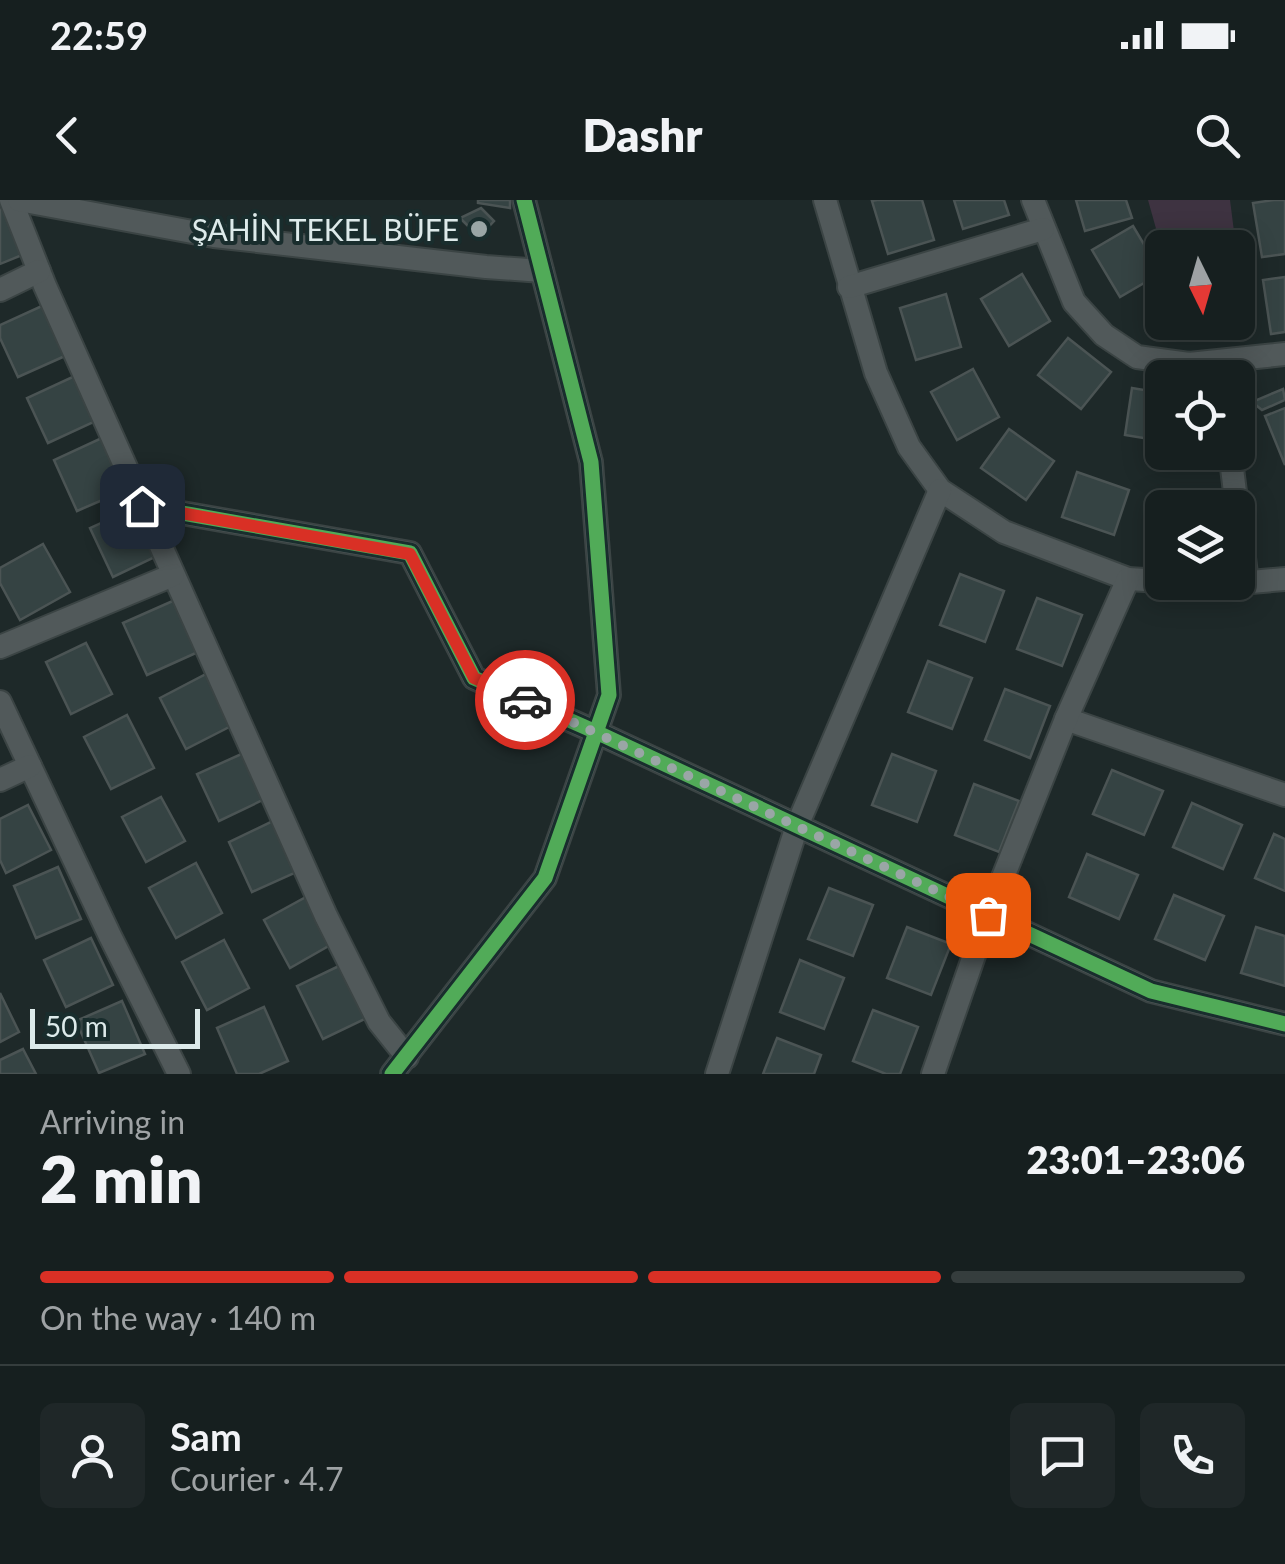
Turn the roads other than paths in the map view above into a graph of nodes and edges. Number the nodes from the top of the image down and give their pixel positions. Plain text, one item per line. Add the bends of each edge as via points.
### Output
1 (15, 200) edge
2 (524, 200) edge
3 (825, 200) edge
4 (1033, 200) edge
5 (1043, 229) junction
6 (39, 271) junction
7 (542, 271) junction
8 (849, 286) junction
9 (0, 290) edge
10 (1285, 354) edge
11 (1160, 360) edge
12 (1255, 361) edge
13 (940, 490) junction
14 (142, 506) junction
15 (173, 575) junction
16 (1128, 579) junction
17 (1285, 579) edge
18 (1145, 580) edge
19 (1255, 581) edge
20 (0, 647) edge
21 (0, 702) edge
22 (1066, 719) junction
23 (596, 732) junction
24 (30, 766) junction
25 (0, 780) edge
26 (1285, 796) edge
27 (797, 826) junction
28 (988, 915) junction
29 (1285, 1024) edge
30 (399, 1066) edge
31 (179, 1074) edge
32 (717, 1074) edge
33 (933, 1074) edge

1 - 6 street
1 - 7 street via 214,236
2 - 7 street
3 - 8 street
4 - 5 street
5 - 8 street
5 - 11 street via 1074,302 1104,335 1138,357
6 - 9 street
6 - 14 street
7 - 23 street via 591,462 608,695
8 - 13 street via 908,447
10 - 12 street
13 - 16 street via 1004,532
13 - 27 street
14 - 15 street
14 - 23 street via 410,554 474,678
15 - 20 street
15 - 30 street
16 - 18 street
16 - 22 street
17 - 19 street
21 - 24 street
22 - 26 street
22 - 28 street
23 - 27 street
23 - 30 street via 545,878
24 - 25 street
24 - 31 street
27 - 28 street
27 - 32 street
28 - 29 street via 1151,991
28 - 33 street

